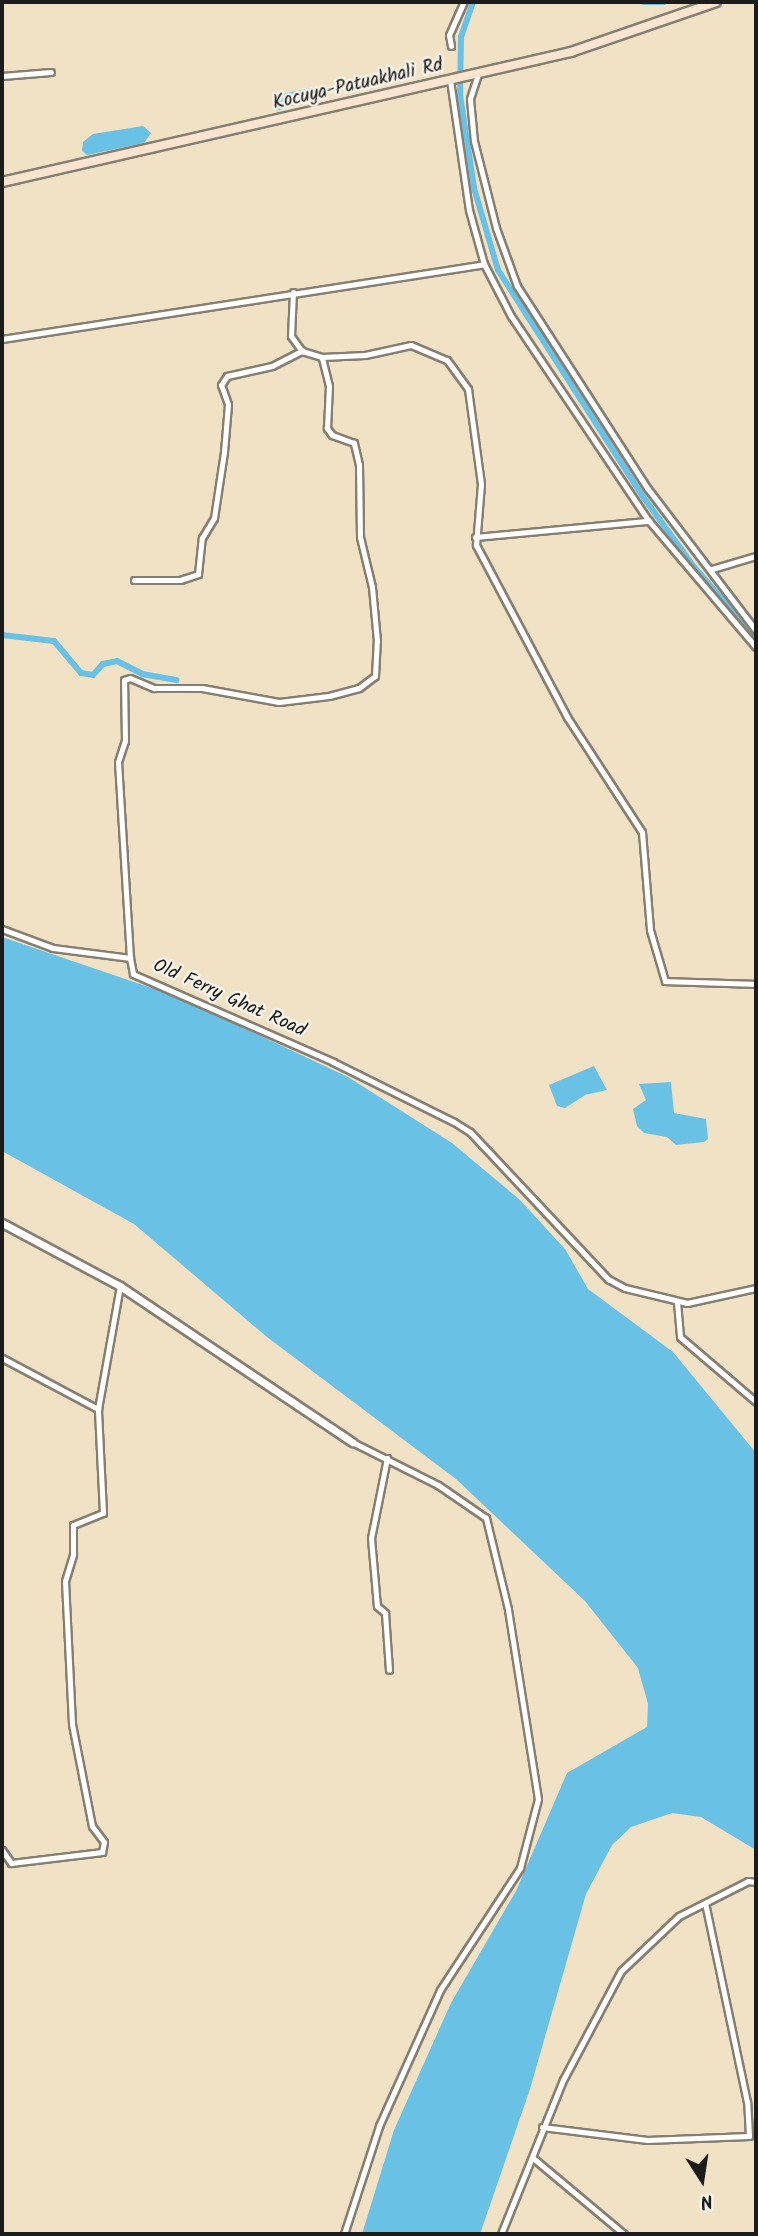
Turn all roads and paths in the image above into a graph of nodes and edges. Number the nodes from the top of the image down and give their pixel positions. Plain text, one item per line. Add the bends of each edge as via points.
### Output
1 (464, 2) edge
2 (716, 2) edge
3 (451, 47) dead end
4 (51, 72) dead end
5 (476, 74) junction
6 (2, 76) edge
7 (452, 80) junction
8 (2, 182) edge
9 (484, 264) junction
10 (293, 292) junction
11 (2, 339) edge
12 (302, 351) junction
13 (322, 357) junction
14 (649, 522) junction
15 (475, 537) junction
16 (756, 556) edge
17 (712, 569) junction
18 (134, 580) dead end
19 (756, 631) edge
20 (756, 647) edge
21 (2, 929) edge
22 (130, 958) junction
23 (756, 984) edge
24 (2, 1223) edge
25 (120, 1286) junction
26 (756, 1288) edge
27 (677, 1302) junction
28 (2, 1358) edge
29 (756, 1402) edge
30 (98, 1409) junction
31 (352, 1442) joint
32 (387, 1458) junction
33 (390, 1670) dead end
34 (2, 1850) edge
35 (756, 1882) edge
36 (705, 1903) junction
37 (542, 2127) junction
38 (533, 2158) junction
39 (344, 2234) edge
40 (501, 2234) edge
41 (624, 2234) edge

1 - 3 street via 449,35
2 - 5 main road, Kocuya-Patuakhali Rd via 570,52
4 - 6 street
5 - 7 main road, Kocuya-Patuakhali Rd
5 - 17 street via 470,99 474,141 496,228 517,286 648,489
7 - 8 main road, Kocuya-Patuakhali Rd
7 - 9 street via 465,191
9 - 10 street
9 - 14 street via 523,335
10 - 11 street
10 - 12 street via 291,336
12 - 13 street
12 - 18 street via 272,366 228,376 220,385 228,404 224,452 214,518 202,538 198,574 180,580
13 - 15 street via 365,355 411,345 447,360 468,389 474,413 481,484
13 - 22 street via 329,386 327,428 332,435 354,443 359,464 360,537 372,587 377,641 375,676 359,688 278,702 202,688 155,688 124,680 125,741 118,762
14 - 15 street
14 - 20 street
15 - 23 street via 567,717 642,832 650,930 665,981
16 - 17 street
17 - 19 street via 724,593
21 - 22 street, Old Ferry Ghat Road via 53,948
22 - 27 street, Old Ferry Ghat Road via 133,974 333,1062 470,1132 608,1279
24 - 25 street
25 - 30 street
25 - 31 street
26 - 27 street
27 - 29 street via 680,1338
28 - 30 street
30 - 34 street via 103,1513 73,1525 73,1554 65,1581 72,1724 92,1826 104,1842 102,1852 11,1863
31 - 32 street
32 - 33 street via 371,1538 377,1606 384,1613
32 - 39 street via 479,1509 486,1518 508,1609 538,1799 520,1868 440,1990 379,2126
35 - 36 street via 748,1881
36 - 37 street via 679,1916 621,1971 589,2025
36 - 37 street via 747,2102 749,2136 647,2140
37 - 38 street
38 - 40 street via 520,2179
38 - 41 street

